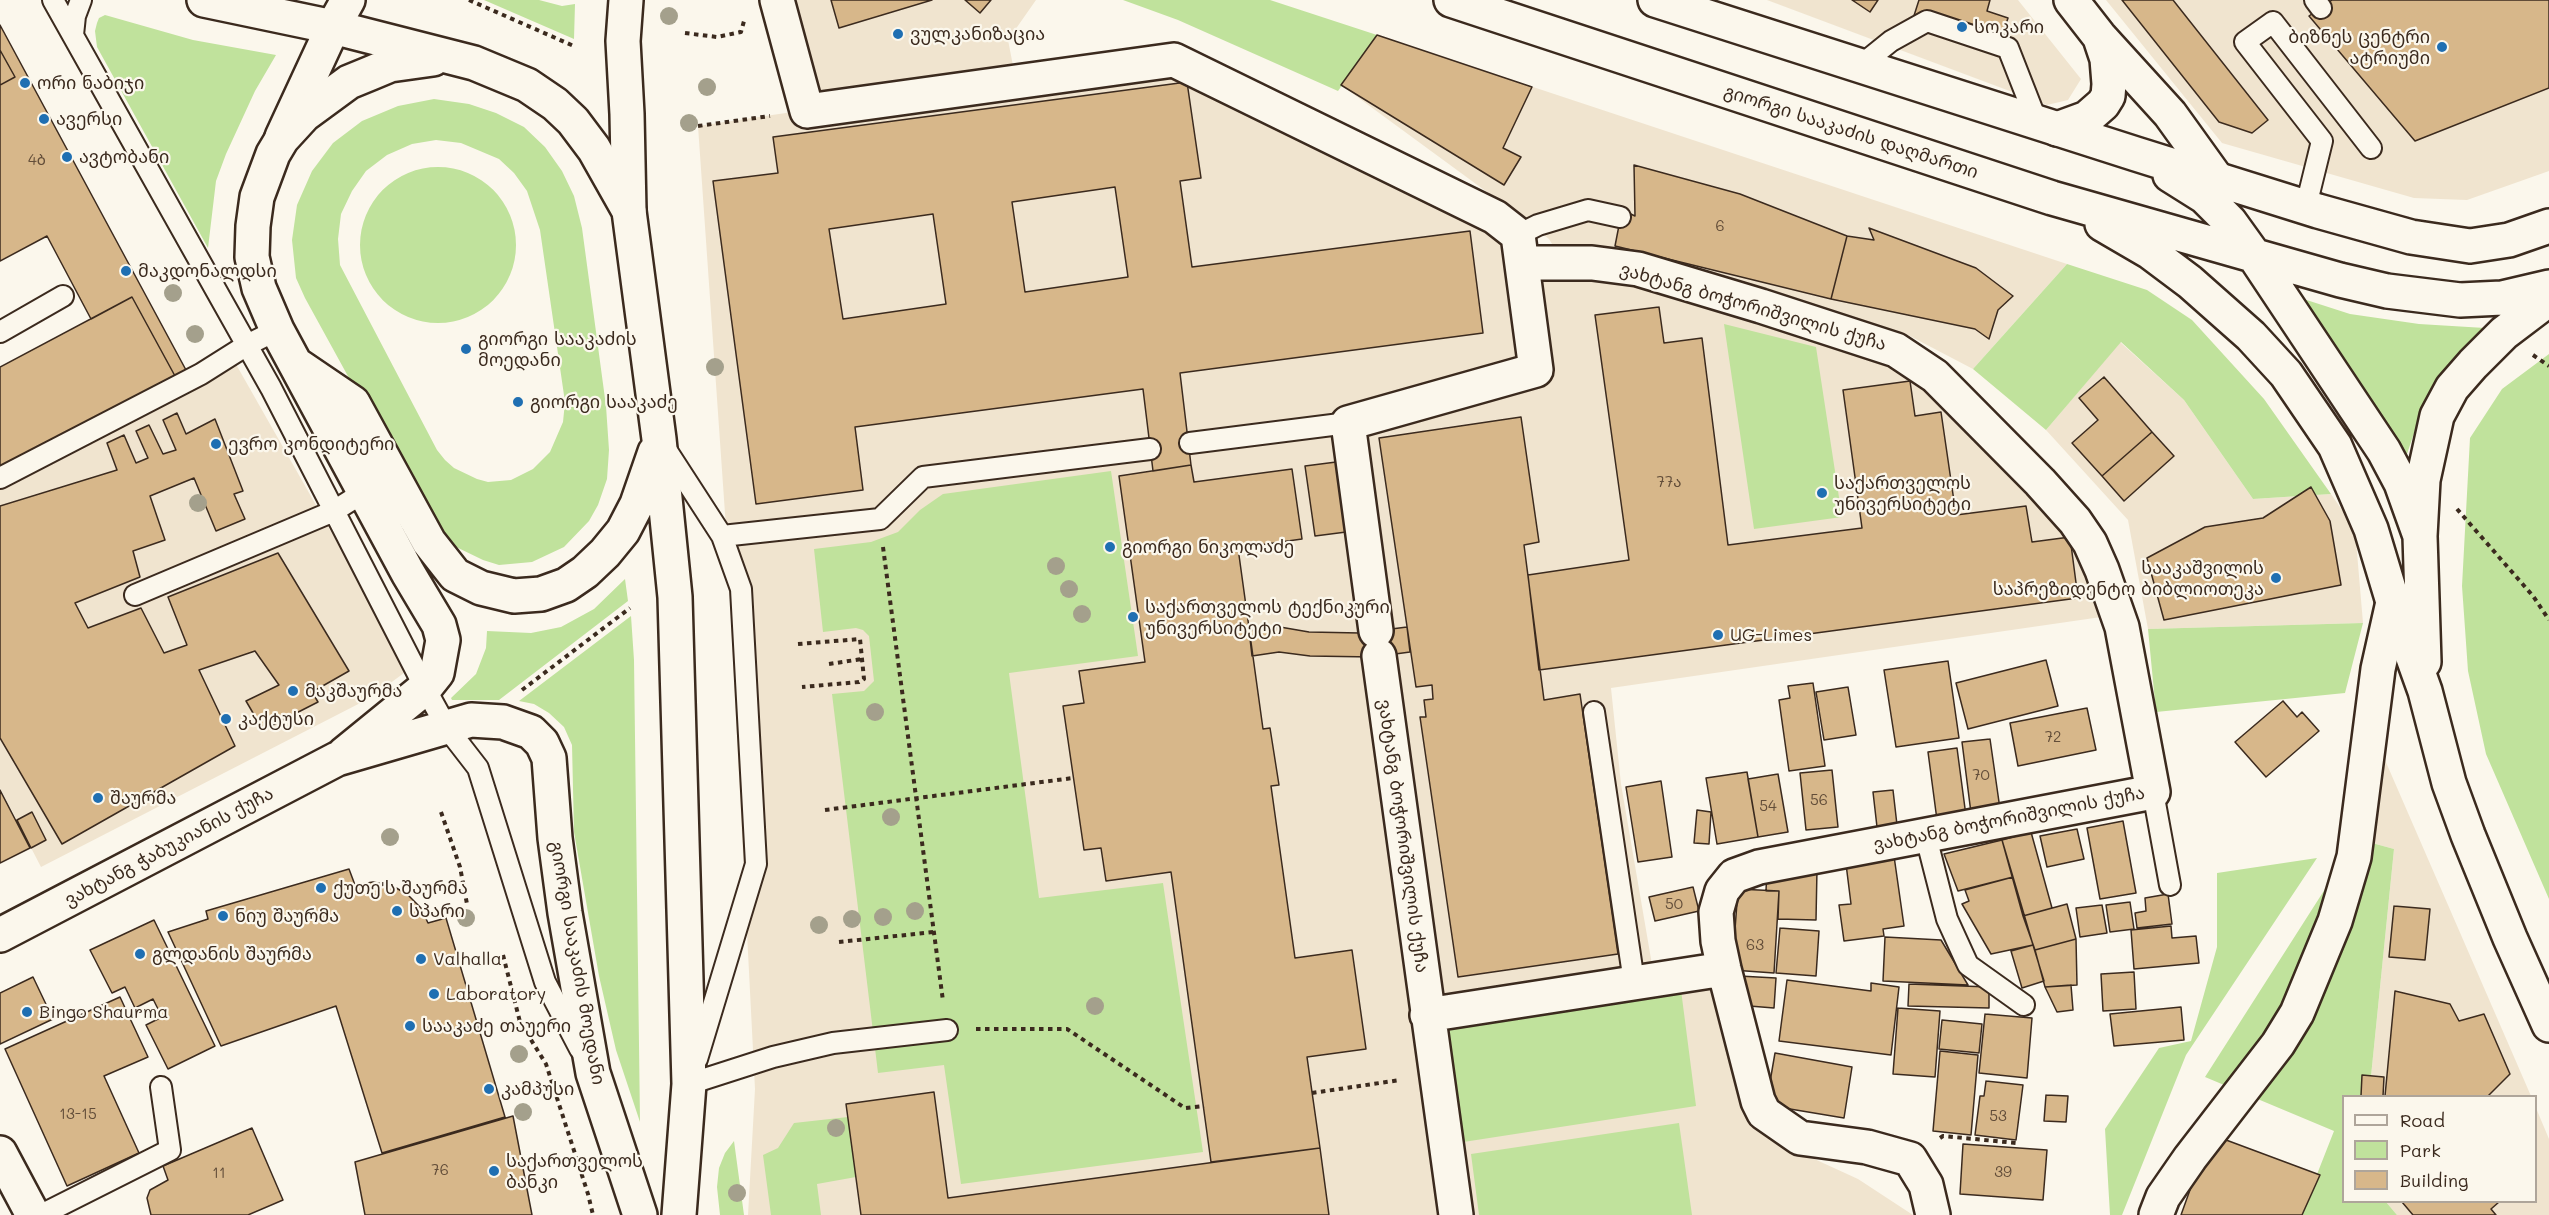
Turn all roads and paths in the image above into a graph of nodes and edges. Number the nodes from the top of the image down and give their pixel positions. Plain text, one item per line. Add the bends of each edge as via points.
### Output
1 (53, 0) edge
2 (81, 0) edge
3 (204, 0) edge
4 (469, 0) edge
5 (626, 0) edge
6 (777, 0) edge
7 (1451, 0) edge
8 (1655, 0) edge
9 (2071, 0) edge
10 (747, 11) dead end
11 (340, 14) edge
12 (685, 33) dead end
13 (73, 35) junction
14 (2099, 36) junction
15 (576, 47) dead end
16 (450, 57) junction
17 (1860, 66) junction
18 (807, 111) junction
19 (698, 126) dead end
20 (2047, 126) junction
21 (282, 139) junction
22 (2371, 148) dead end
23 (2136, 154) junction
24 (2216, 178) junction
25 (2052, 198) junction
26 (2306, 206) junction
27 (629, 211) junction
28 (1620, 217) dead end
29 (2549, 226) edge
30 (1521, 249) junction
31 (2253, 254) junction
32 (63, 296) dead end
33 (2540, 297) edge
34 (277, 330) junction
35 (0, 332) edge
36 (247, 345) junction
37 (2527, 352) dead end
38 (293, 362) junction
39 (2549, 366) edge
40 (1348, 423) junction
41 (659, 439) junction
42 (1190, 443) dead end
43 (1150, 449) dead end
44 (0, 478) edge
45 (364, 492) junction
46 (2451, 502) dead end
47 (334, 511) junction
48 (880, 519) junction
49 (722, 536) junction
50 (2420, 536) junction
51 (135, 595) dead end
52 (2393, 602) junction
53 (630, 608) dead end
54 (2549, 620) edge
55 (798, 644) dead end
56 (862, 660) junction
57 (829, 664) dead end
58 (802, 687) dead end
59 (425, 688) junction
60 (2425, 691) junction
61 (519, 693) dead end
62 (1594, 712) dead end
63 (447, 728) junction
64 (337, 759) junction
65 (1073, 778) dead end
66 (2153, 792) junction
67 (916, 798) junction
68 (825, 810) dead end
69 (441, 812) dead end
70 (1926, 837) junction
71 (2170, 885) dead end
72 (467, 904) dead end
73 (934, 932) junction
74 (0, 935) edge
75 (839, 942) dead end
76 (502, 947) dead end
77 (1724, 969) junction
78 (1634, 982) junction
79 (2024, 1005) dead end
80 (1427, 1015) junction
81 (2549, 1025) edge
82 (947, 1030) junction
83 (593, 1073) junction
84 (1437, 1075) junction
85 (689, 1084) junction
86 (161, 1087) dead end
87 (1312, 1092) dead end
88 (1204, 1106) dead end
89 (2016, 1143) dead end
90 (0, 1153) edge
91 (1910, 1159) junction
92 (33, 1215) edge
93 (41, 1215) edge
94 (593, 1215) edge
95 (640, 1215) edge
96 (680, 1215) edge
97 (1456, 1215) edge
98 (1933, 1215) edge
99 (2156, 1215) edge

1 - 13 lane
2 - 13 lane
3 - 11 main road
4 - 15 path
5 - 27 main road via 623,41
6 - 18 main road
7 - 25 main road, გიორგი სააკაძის დაღმართი
8 - 17 main road
9 - 14 main road
10 - 12 path via 741,32 717,37
11 - 16 main road
11 - 21 main road
13 - 36 lane
14 - 20 main road via 2107,60 2108,96 2087,118
14 - 24 main road via 2169,114
16 - 21 main road via 390,65 349,82 323,99
16 - 27 main road via 497,71 555,104 594,149
17 - 20 main road
17 - 20 lane via 1891,41 1928,21 2008,48
18 - 19 path
18 - 30 main road via 1174,60 1495,217
20 - 23 main road
21 - 34 main road via 257,197 252,246 259,288
22 - 26 lane via 2273,21 2245,42 2322,141
23 - 24 main road
23 - 31 main road via 2205,197 2230,222
24 - 26 main road
25 - 31 main road, გიორგი სააკაძის დაღმართი
25 - 52 main road via 2150,252 2190,282 2251,336 2286,374 2335,446 2371,529
26 - 29 main road via 2403,234 2470,246 2509,240
27 - 41 main road
28 - 30 lane via 1588,210 1538,225
30 - 40 main road via 1536,370
30 - 66 main road, ვახტანგ ბოჭორიშვილის ქუჩა via 1638,269 1761,306 1896,350 1935,375 2040,482 2090,543 2122,627
31 - 33 main road, გიორგი სააკაძის დაღმართი via 2387,291 2460,300
31 - 50 main road via 2384,451 2401,483
32 - 35 lane
33 - 50 main road via 2452,388 2437,416 2423,480
34 - 36 lane
34 - 38 main road
36 - 38 lane
36 - 44 lane via 201,374
36 - 47 lane
37 - 39 path
38 - 41 main road via 352,403 429,542 455,575 481,588 514,596 541,594 566,585 605,553 623,531 637,504
38 - 45 main road
40 - 42 lane
40 - 80 main road, ვახტანგ ბოჭორიშვილის ქუჩა
41 - 49 lane
41 - 85 main road via 675,597
43 - 48 lane via 923,477
45 - 47 lane
45 - 59 main road via 439,625 442,655 437,674
46 - 54 path via 2534,596
47 - 51 lane
47 - 59 lane
48 - 49 lane
48 - 67 path
49 - 85 lane via 741,589 756,864
50 - 60 main road
52 - 60 main road
52 - 99 main road via 2378,669 2354,857 2335,921 2297,1013 2278,1044 2190,1158 2163,1197
53 - 61 path
55 - 56 path via 860,639
56 - 57 path
56 - 58 path via 864,679 859,682
59 - 63 lane
59 - 64 main road
60 - 81 main road via 2464,825
62 - 78 lane
63 - 64 main road, გიორგი სააკაძის მოედანი
63 - 83 lane via 478,768 545,982
63 - 83 main road, გიორგი სააკაძის მოედანი via 471,720 503,722 531,732 549,758 563,902
64 - 74 main road, ვახტანგ ჭაბუკიანის ქუჩა
65 - 67 path
66 - 70 main road, ვახტანგ ბოჭორიშვილის ქუჩა
66 - 71 lane
67 - 68 path
67 - 73 path
69 - 72 path via 460,867
70 - 77 main road, ვახტანგ ბოჭორიშვილის ქუჩა via 1759,867 1734,876 1722,891 1716,912
70 - 79 lane via 1947,919 1968,965
73 - 75 path
73 - 82 path
76 - 94 path via 520,1022 546,1064
77 - 78 main road
77 - 91 main road, ვახტანგ ბოჭორიშვილის ქუჩა via 1764,1113 1800,1138 1867,1147
78 - 80 main road
80 - 84 main road, ვახტანგ ბოჭორიშვილის ქუჩა
82 - 85 lane via 833,1043
82 - 88 path via 1067,1029 1185,1108
83 - 95 main road, გიორგი სააკაძის მოედანი
84 - 87 path
84 - 97 main road, ვახტანგ ბოჭორიშვილის ქუჩა
85 - 96 main road
86 - 93 lane via 170,1150
89 - 91 path via 1943,1136
90 - 92 main road
91 - 98 main road via 1926,1185

